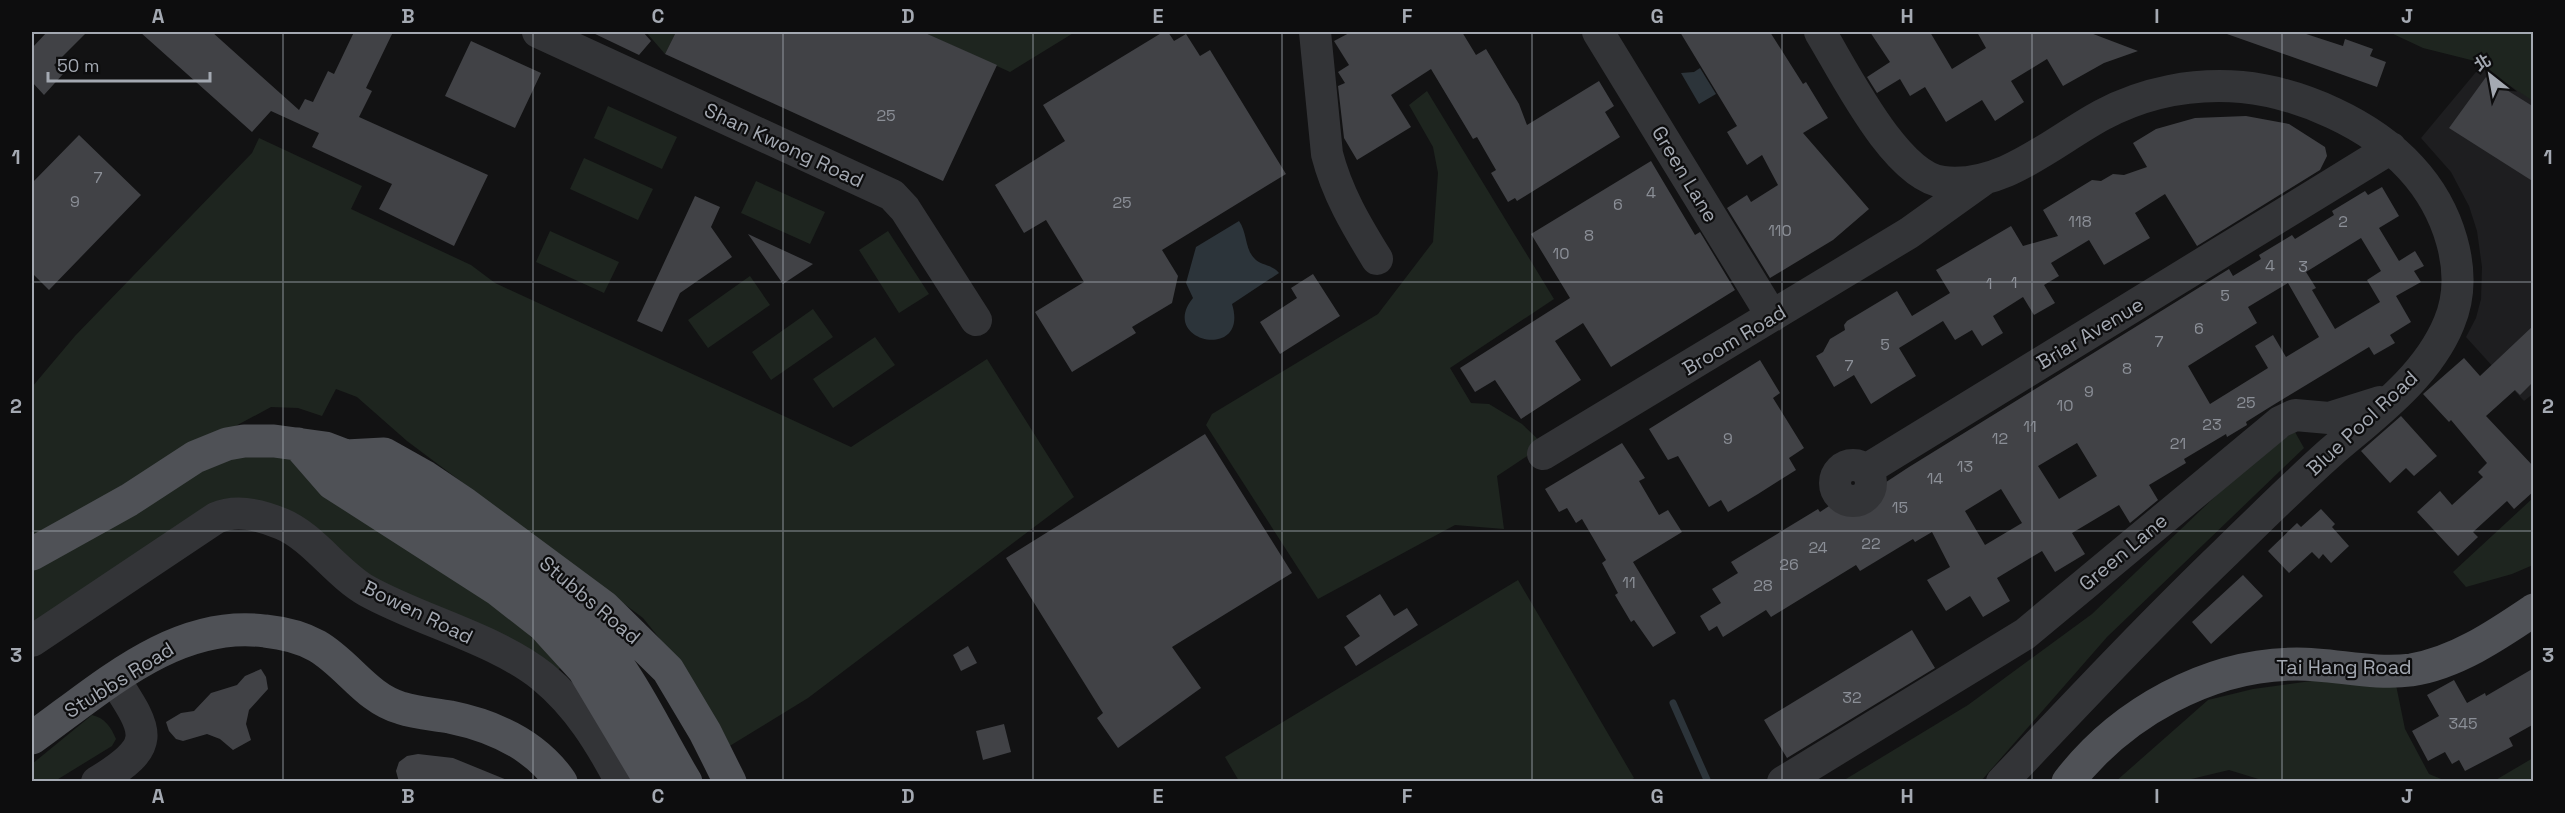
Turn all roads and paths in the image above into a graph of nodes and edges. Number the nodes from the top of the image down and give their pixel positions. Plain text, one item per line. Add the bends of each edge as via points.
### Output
1 (538, 32) edge
2 (1315, 32) edge
3 (1598, 32) edge
4 (1820, 32) edge
5 (2352, 125) junction
6 (2391, 148) junction
7 (1983, 180) junction
8 (1941, 182) junction
9 (2315, 196) junction
10 (1923, 223) junction
11 (1377, 259) dead end
12 (1772, 316) junction
13 (976, 320) dead end
14 (2394, 396) junction
15 (2274, 426) junction
16 (323, 449) junction
17 (2331, 453) junction
18 (1543, 454) dead end
19 (1866, 470) dead end
20 (32, 554) edge
21 (2534, 610) edge
22 (32, 641) edge
23 (114, 679) junction
24 (32, 738) edge
25 (97, 782) edge
26 (561, 782) edge
27 (621, 782) edge
28 (651, 782) edge
29 (686, 782) edge
30 (730, 782) edge
31 (1783, 782) edge
32 (2002, 782) edge
33 (2068, 782) edge

1 - 13 street, Shan Kwong Road via 892,195
2 - 11 street via 1329,161 1344,202
3 - 12 street, Green Lane
4 - 8 street via 1881,132 1905,162
5 - 6 street, Blue Pool Road
5 - 7 street, Blue Pool Road via 2308,102 2260,89 2192,87 2152,94 2104,114 2016,167
5 - 9 street, Briar Avenue via 2342,161
6 - 9 street, Briar Avenue
6 - 14 street, Blue Pool Road via 2421,179 2446,221 2456,280 2456,301 2449,324 2415,375
7 - 8 street, Blue Pool Road
7 - 10 street, Broom Road
8 - 10 street
9 - 19 street, Briar Avenue
10 - 12 street, Broom Road
12 - 18 street, Broom Road
14 - 15 street, Green Lane via 2329,417 2295,415
14 - 17 street, Blue Pool Road
15 - 17 street via 2298,421
15 - 31 street, Green Lane via 2040,622 2009,644 1965,665
16 - 20 main road, Stubbs Road via 244,441 211,449 129,501
16 - 28 main road via 332,483 497,589 543,625 584,670
16 - 29 main road via 589,628 635,689
16 - 30 main road, Stubbs Road via 384,454 465,504 604,607 668,670
17 - 32 street, Blue Pool Road via 2153,624
21 - 33 main road, Tai Hang Road via 2464,652 2412,670 2296,664 2247,670 2191,687 2140,714 2100,745
22 - 27 street, Bowen Road via 216,518 230,512 246,514 283,524 364,589 498,650 540,675 583,718
23 - 24 main road, Stubbs Road
23 - 25 street via 137,714 141,739 126,764
23 - 26 main road, Stubbs Road via 190,637 248,628 281,633 318,646 390,705 465,721 522,743

